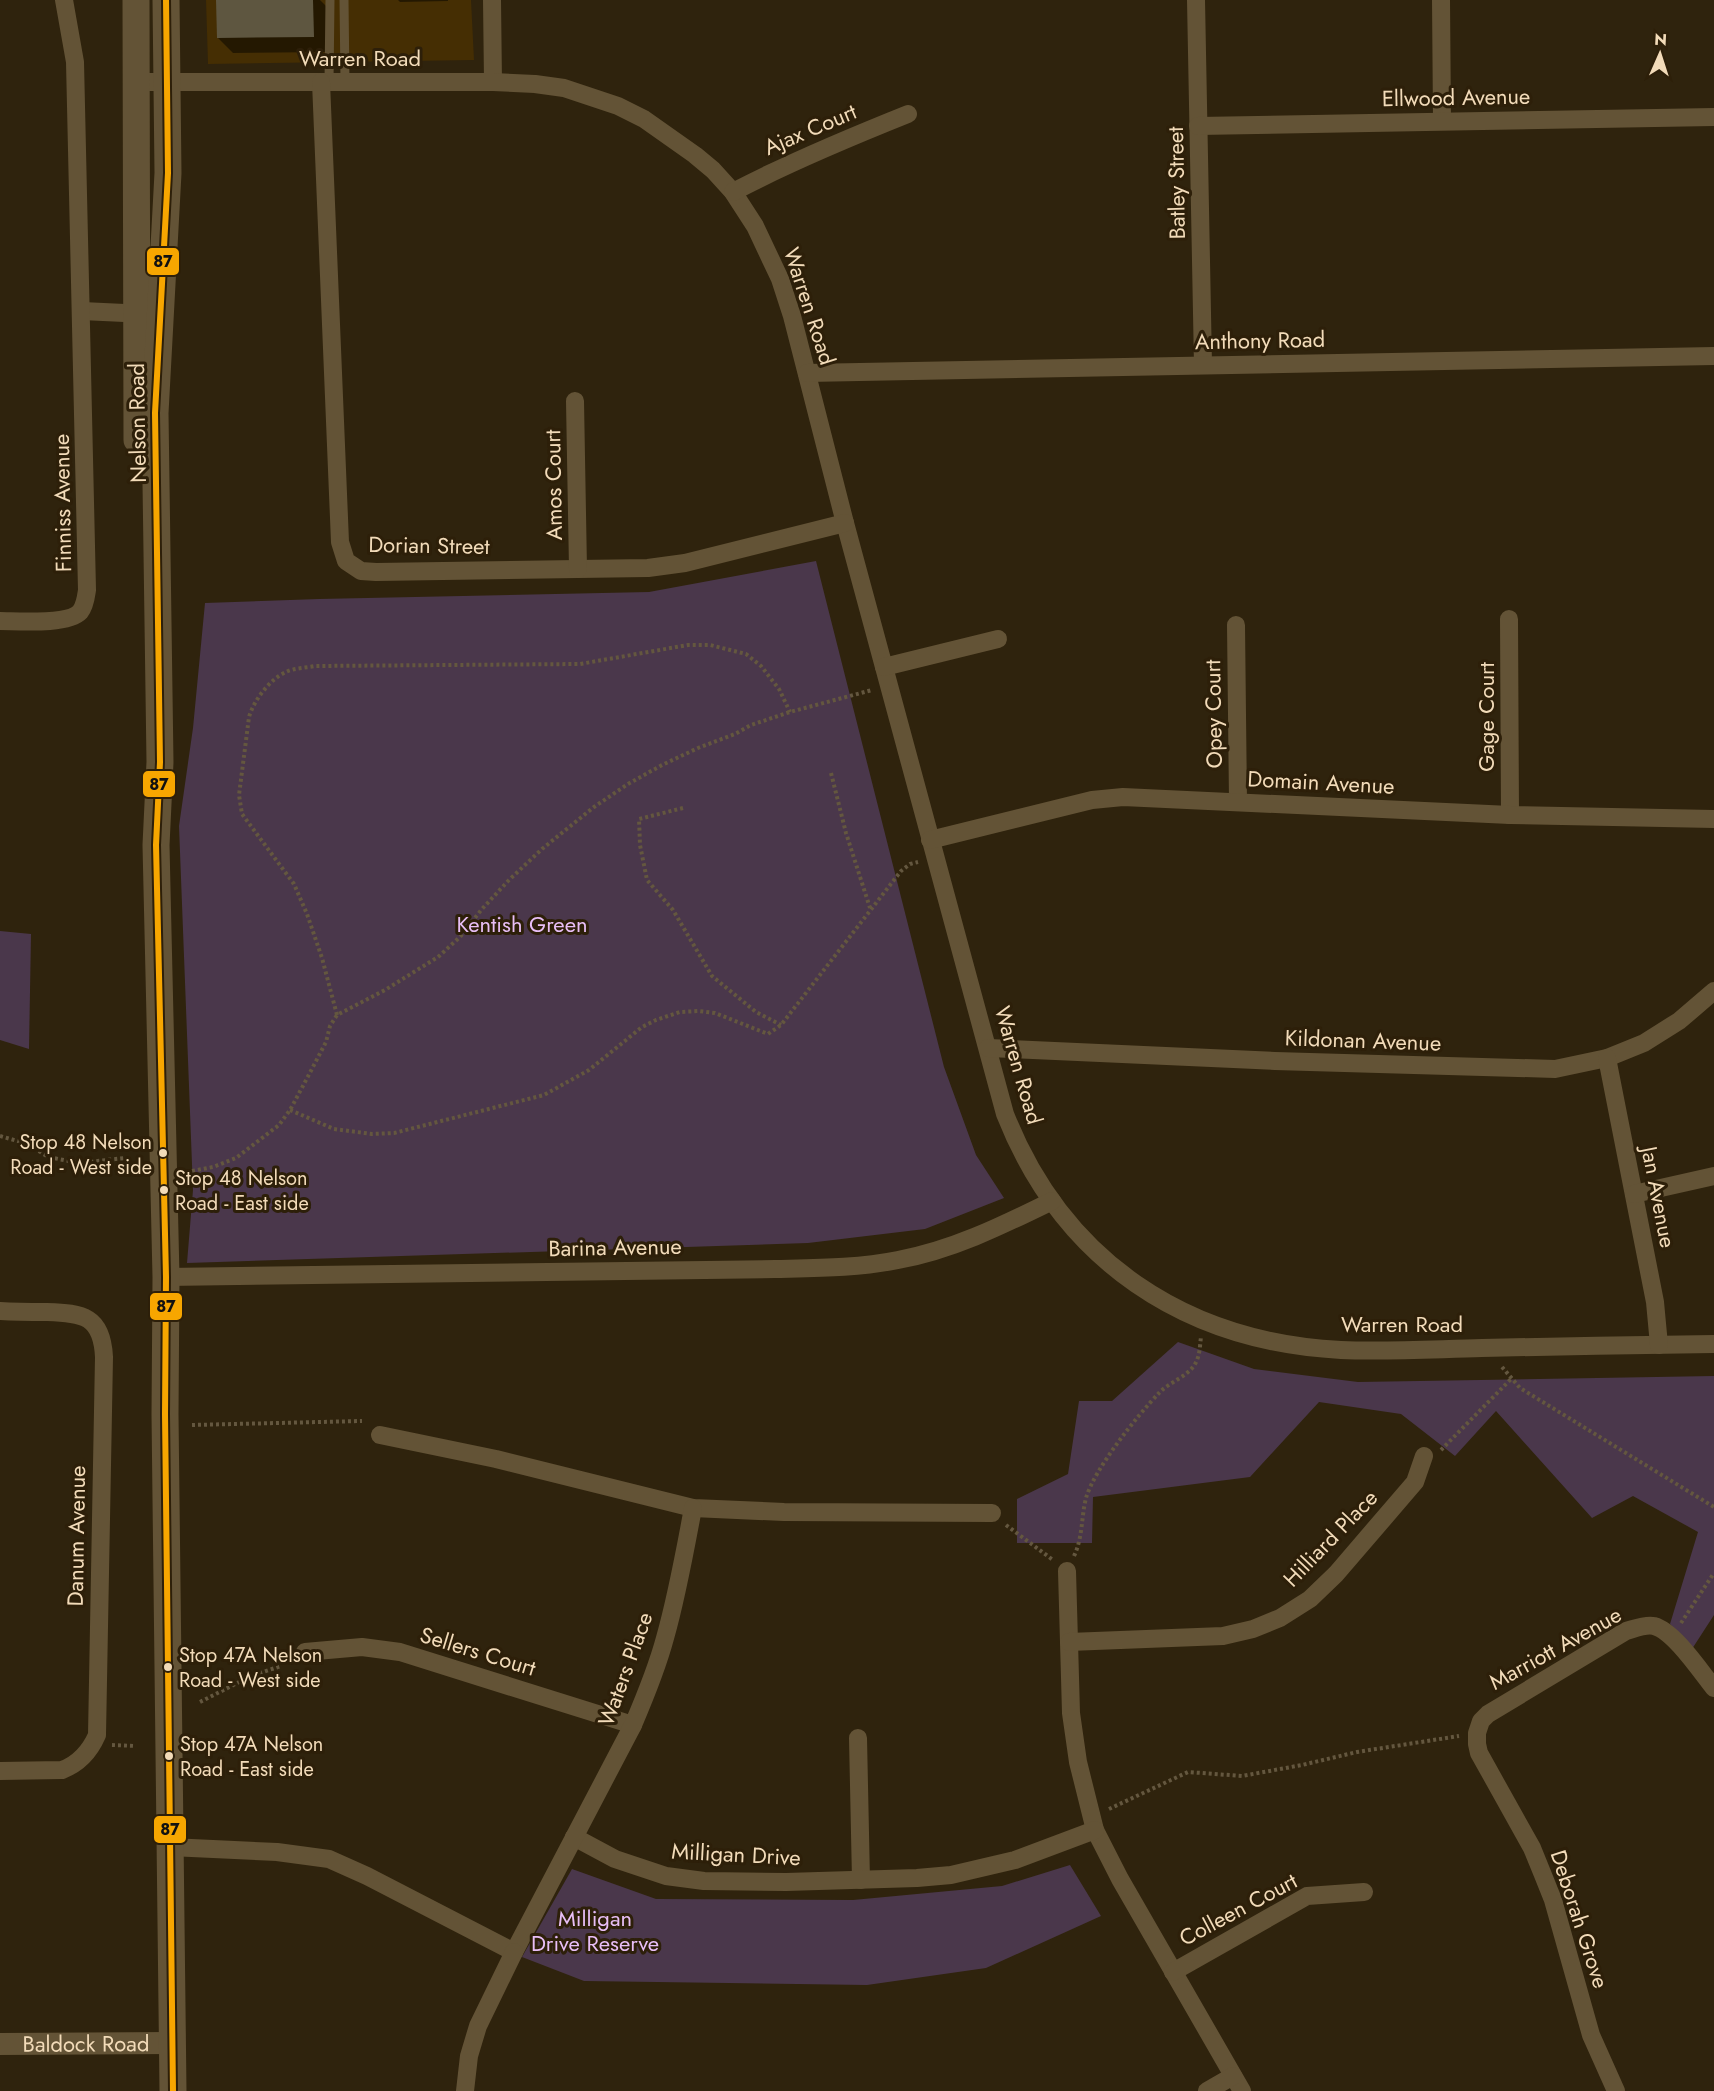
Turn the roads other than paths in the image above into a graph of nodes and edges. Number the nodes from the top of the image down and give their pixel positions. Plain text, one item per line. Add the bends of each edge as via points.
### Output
1 (64, 0) edge
2 (136, 0) edge
3 (166, 0) edge
4 (330, 0) edge
5 (344, 0) edge
6 (492, 0) edge
7 (1196, 0) edge
8 (1441, 0) edge
9 (137, 82) junction
10 (332, 82) junction
11 (493, 82) junction
12 (167, 83) junction
13 (908, 114) dead end
14 (1714, 117) edge
15 (1442, 120) junction
16 (1198, 126) junction
17 (733, 192) junction
18 (82, 311) junction
19 (148, 315) junction
20 (1714, 356) edge
21 (1203, 364) junction
22 (807, 373) junction
23 (575, 401) dead end
24 (845, 523) junction
25 (578, 569) junction
26 (1509, 619) dead end
27 (0, 621) edge
28 (1236, 625) dead end
29 (998, 639) dead end
30 (884, 667) junction
31 (1238, 802) junction
32 (1510, 815) junction
33 (1714, 819) edge
34 (932, 848) junction
35 (1714, 991) edge
36 (988, 1048) junction
37 (1607, 1058) junction
38 (1714, 1176) edge
39 (1634, 1194) junction
40 (1052, 1201) junction
41 (166, 1277) junction
42 (0, 1311) edge
43 (1714, 1344) edge
44 (1659, 1345) junction
45 (380, 1435) dead end
46 (1424, 1456) road end
47 (693, 1508) junction
48 (992, 1514) road end
49 (1067, 1571) road end
50 (1069, 1642) junction
51 (305, 1652) dead end
52 (1714, 1688) edge
53 (633, 1725) junction
54 (1477, 1733) joint
55 (858, 1738) dead end
56 (0, 1771) edge
57 (1093, 1824) junction
58 (574, 1837) junction
59 (170, 1847) junction
60 (861, 1880) junction
61 (1364, 1892) dead end
62 (514, 1952) junction
63 (1173, 1972) junction
64 (172, 2043) junction
65 (0, 2044) edge
66 (1238, 2084) edge
67 (173, 2091) edge
68 (465, 2091) edge
69 (1207, 2091) edge
70 (1616, 2091) edge

1 - 18 street, Finniss Avenue via 75,63
2 - 9 main road, Nelson Road
3 - 12 main road, Nelson Road
4 - 10 lane
5 - 10 lane
6 - 11 street
7 - 16 street, Batley Street
8 - 15 street
9 - 12 street, Warren Road
9 - 19 main road, Nelson Road
10 - 11 street, Warren Road
10 - 12 street, Warren Road
10 - 25 street, Dorian Street via 340,542 346,561 361,571 376,572
11 - 17 street, Warren Road via 564,88 618,106 668,135 713,170
12 - 19 main road, Nelson Road via 168,173
13 - 17 street, Ajax Court via 830,145
14 - 15 street, Ellwood Avenue
15 - 16 street, Ellwood Avenue
16 - 21 street, Batley Street
17 - 22 street, Warren Road via 755,226 780,279
18 - 19 street
18 - 27 street, Finniss Avenue via 87,527 84,603 80,612 71,617
19 - 41 main road, Nelson Road via 143,725 148,806 156,845
20 - 21 street, Anthony Road
21 - 22 street, Anthony Road
22 - 24 street, Warren Road
23 - 25 street, Amos Court
24 - 25 street, Dorian Street via 685,562 648,568
24 - 30 street, Warren Road
26 - 32 street, Gage Court
28 - 31 street, Opey Court
29 - 30 street
30 - 34 street, Warren Road
31 - 32 street, Domain Avenue
31 - 34 street, Domain Avenue via 1107,798
32 - 33 street, Domain Avenue
34 - 36 street, Warren Road
35 - 37 street, Kildonan Avenue via 1664,1031
36 - 37 street, Kildonan Avenue via 1510,1069 1555,1069
36 - 40 street, Warren Road via 1013,1136
37 - 39 street, Jan Avenue
38 - 39 street
39 - 44 street, Jan Avenue via 1655,1302
40 - 41 street, Barina Avenue via 1001,1226 928,1253 852,1266
40 - 44 street, Warren Road via 1093,1250 1151,1295 1205,1322 1276,1341 1341,1350
41 - 59 main road, Nelson Road
42 - 56 street, Danum Avenue via 83,1315 98,1328 104,1356 97,1736 87,1752 62,1770
43 - 44 street, Warren Road
45 - 47 street
46 - 50 street, Hilliard Place via 1415,1482 1336,1574 1310,1599 1280,1618 1223,1636
47 - 48 street
47 - 53 street, Waters Place via 665,1638
49 - 50 street
50 - 57 street via 1073,1733
51 - 53 street, Sellers Court via 362,1647 400,1652
52 - 54 street, Marriott Avenue via 1672,1638 1651,1625 1626,1631 1501,1704 1481,1721
53 - 58 street, Waters Place
54 - 70 street, Deborah Grove via 1479,1753 1532,1848 1546,1884 1592,2035
55 - 60 street
57 - 60 street, Milligan Drive via 1015,1860 975,1871
57 - 63 street
58 - 60 street, Milligan Drive via 634,1866 693,1881
58 - 62 street
59 - 62 street via 277,1852 329,1859
59 - 64 main road, Nelson Road
61 - 63 street, Colleen Court via 1306,1896
62 - 68 street via 478,2026
63 - 66 street
64 - 65 street, Baldock Road
64 - 67 main road, Nelson Road
66 - 69 street

